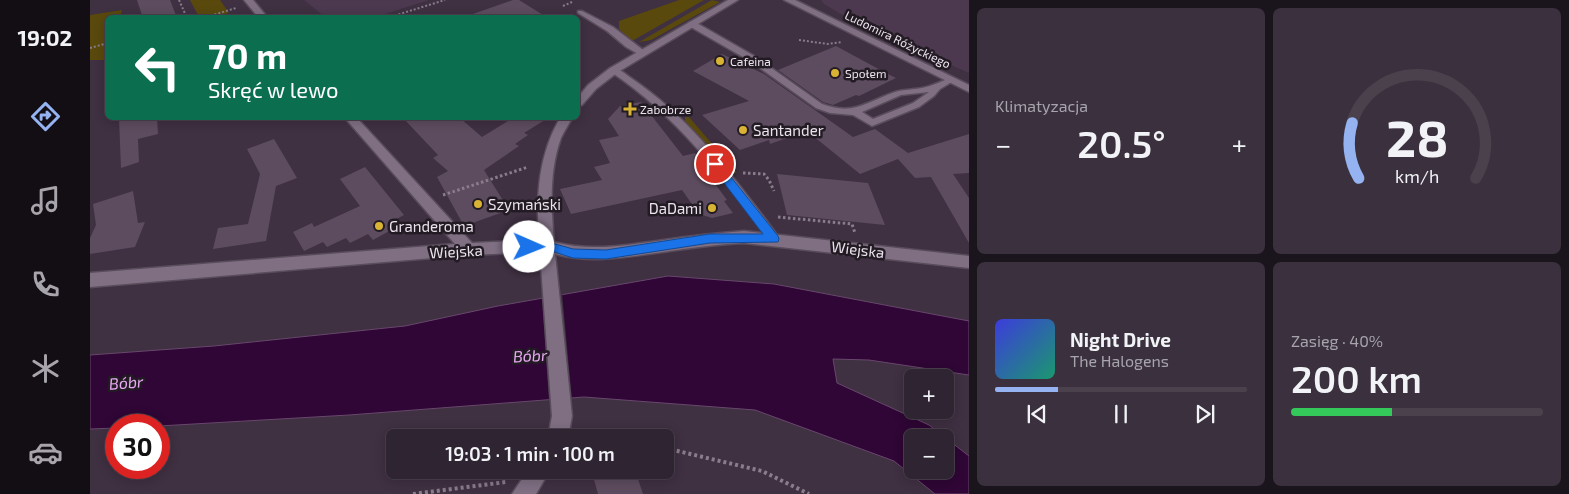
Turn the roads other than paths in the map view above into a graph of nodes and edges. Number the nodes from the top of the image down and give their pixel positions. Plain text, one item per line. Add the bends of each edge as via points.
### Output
1 (734, 0) edge
2 (788, 0) edge
3 (250, 2) edge
4 (580, 12) dead end
5 (261, 15) edge
6 (692, 24) junction
7 (643, 53) junction
8 (614, 70) junction
9 (950, 80) junction
10 (937, 87) junction
11 (969, 89) edge
12 (580, 101) edge
13 (855, 112) junction
14 (353, 120) edge
15 (565, 120) edge
16 (774, 239) junction
17 (548, 246) junction
18 (468, 249) junction
19 (969, 262) edge
20 (90, 280) edge
21 (564, 428) edge

1 - 6 street
2 - 9 street, Ludomira Różyckiego
3 - 5 street
4 - 7 lane
6 - 7 street
6 - 13 lane via 760,64 819,106
7 - 8 street
8 - 12 street
8 - 16 lane via 664,108 726,176
9 - 10 lane
9 - 11 street, Ludomira Różyckiego
10 - 13 lane via 899,93
10 - 13 lane via 932,95 919,103 872,123
14 - 18 street
15 - 17 street via 553,141 548,163
16 - 17 street, Wiejska via 710,239 606,254 573,253
16 - 19 street, Wiejska
17 - 18 street, Wiejska
17 - 21 street
18 - 20 street, Wiejska

